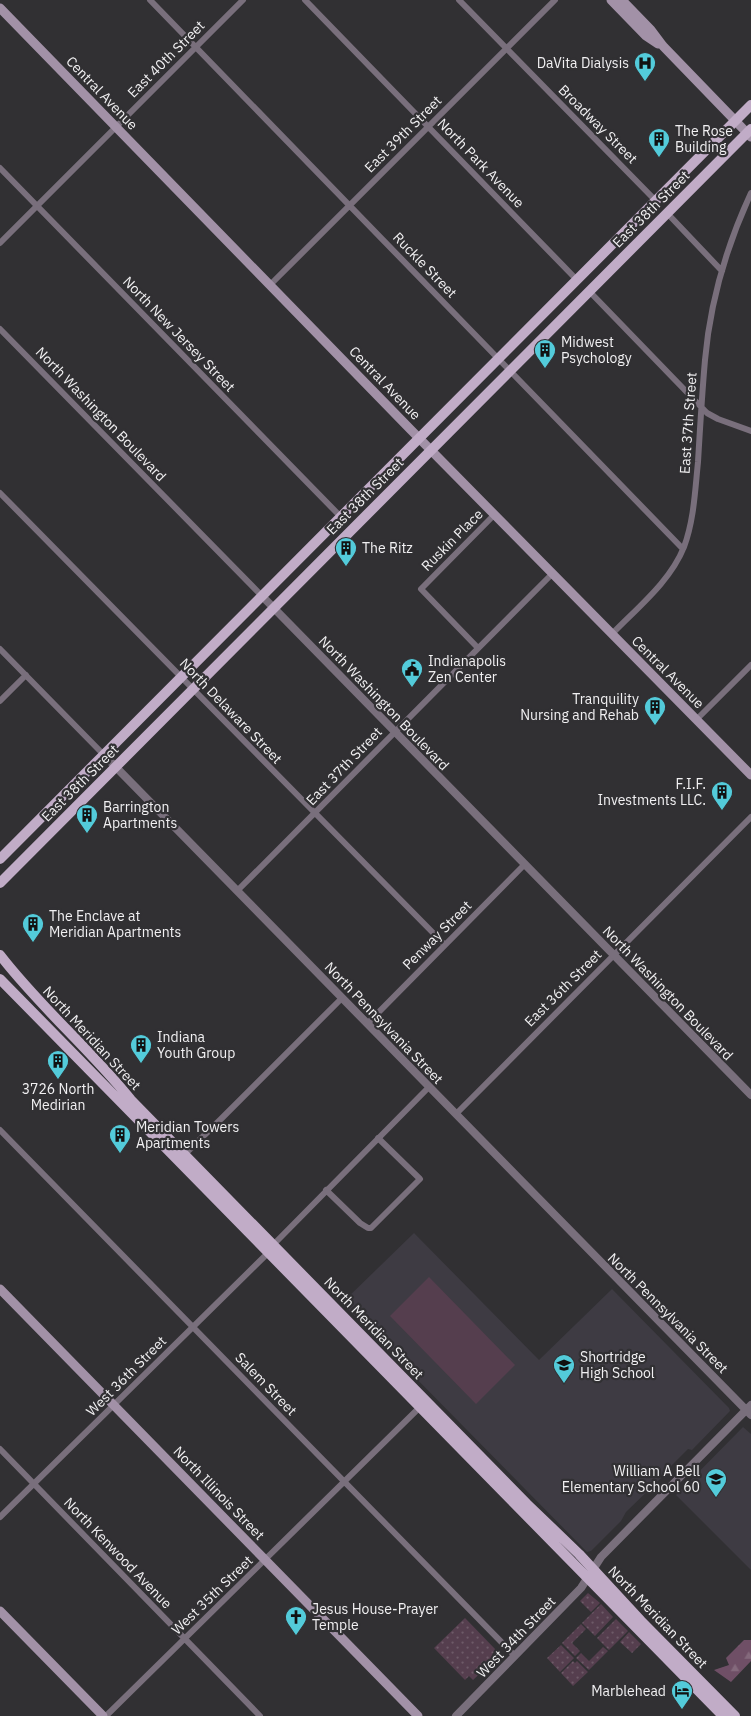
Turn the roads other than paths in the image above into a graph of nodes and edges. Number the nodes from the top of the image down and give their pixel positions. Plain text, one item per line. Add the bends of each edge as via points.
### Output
1 (150, 0) edge
2 (243, 0) edge
3 (304, 0) edge
4 (459, 0) edge
5 (555, 0) edge
6 (611, 0) edge
7 (622, 0) edge
8 (0, 8) edge
9 (663, 46) junction
10 (195, 47) junction
11 (506, 49) junction
12 (751, 106) edge
13 (736, 121) junction
14 (116, 127) junction
15 (428, 127) junction
16 (750, 133) edge
17 (0, 168) edge
18 (751, 193) edge
19 (656, 201) junction
20 (350, 205) junction
21 (37, 206) junction
22 (667, 213) junction
23 (0, 243) edge
24 (722, 271) junction
25 (577, 280) junction
26 (270, 285) junction
27 (589, 291) junction
28 (0, 329) edge
29 (499, 358) junction
30 (510, 370) junction
31 (702, 408) junction
32 (751, 431) edge
33 (419, 438) junction
34 (431, 449) junction
35 (0, 493) edge
36 (495, 514) junction
37 (341, 517) junction
38 (683, 549) junction
39 (553, 573) junction
40 (262, 596) junction
41 (273, 608) junction
42 (612, 634) junction
43 (478, 648) junction
44 (0, 649) edge
45 (751, 665) edge
46 (26, 675) junction
47 (181, 678) junction
48 (192, 690) junction
49 (0, 701) edge
50 (696, 720) junction
51 (394, 732) junction
52 (104, 755) junction
53 (116, 767) junction
54 (749, 770) edge
55 (314, 814) junction
56 (751, 817) edge
57 (0, 860) edge
58 (525, 864) junction
59 (0, 883) edge
60 (238, 891) junction
61 (444, 946) junction
62 (0, 955) edge
63 (613, 955) junction
64 (0, 980) edge
65 (342, 998) junction
66 (367, 1024) junction
67 (429, 1087) junction
68 (751, 1095) edge
69 (456, 1114) junction
70 (0, 1130) edge
71 (378, 1138) junction
72 (185, 1154) junction
73 (326, 1190) junction
74 (271, 1248) junction
75 (0, 1289) edge
76 (193, 1327) junction
77 (114, 1405) junction
78 (420, 1407) junction
79 (749, 1410) edge
80 (0, 1449) edge
81 (344, 1482) junction
82 (34, 1484) junction
83 (0, 1517) edge
84 (266, 1560) junction
85 (590, 1574) junction
86 (0, 1611) edge
87 (185, 1639) junction
88 (515, 1656) junction
89 (104, 1716) edge
90 (260, 1716) edge
91 (418, 1716) edge
92 (456, 1716) edge
93 (723, 1716) edge
94 (735, 1716) edge

1 - 10 street, Ruckle Street
2 - 10 street, East 40th Street
3 - 15 street, North Park Avenue
4 - 11 street, Broadway Street
5 - 11 street, East 39th Street
6 - 9 main road via 646,36
7 - 9 main road
8 - 14 main road, Central Avenue
9 - 13 main road
10 - 14 street, East 40th Street
10 - 20 street, Ruckle Street
11 - 15 street, East 39th Street
11 - 19 street, Broadway Street
12 - 13 main road, East 38th Street
13 - 16 main road
13 - 19 main road, East 38th Street
14 - 21 street, East 40th Street
14 - 26 main road, Central Avenue
15 - 20 street, East 39th Street
15 - 25 street, North Park Avenue
16 - 22 main road, East 38th Street
17 - 21 street, North New Jersey Street
18 - 24 street, East 37th Street
19 - 25 main road, East 38th Street
20 - 26 street, East 39th Street
20 - 29 street, Ruckle Street
21 - 23 street, East 40th Street
21 - 37 street, North New Jersey Street
22 - 24 street
22 - 27 main road, East 38th Street
24 - 31 street, East 37th Street via 708,336
25 - 29 main road, East 38th Street
26 - 33 main road, Central Avenue
27 - 30 main road, East 38th Street
27 - 31 street
28 - 40 street, North Washington Boulevard
29 - 30 street, Ruckle Street
29 - 33 main road, East 38th Street
30 - 34 main road, East 38th Street
30 - 38 street, Ruckle Street
31 - 32 street via 712,416
31 - 38 street, East 37th Street via 694,508
33 - 34 main road, Central Avenue
33 - 37 main road, East 38th Street
34 - 36 main road, Central Avenue
34 - 41 main road, East 38th Street
35 - 47 street, North Delaware Street
36 - 39 main road, Central Avenue
36 - 43 street, Ruskin Place via 421,589
37 - 40 main road, East 38th Street
38 - 42 street, East 37th Street via 666,576
39 - 42 main road, Central Avenue
39 - 43 street, East 37th Street
40 - 41 street, North Washington Boulevard
40 - 47 main road, East 38th Street
41 - 48 main road, East 38th Street
41 - 51 street, North Washington Boulevard
42 - 50 main road, Central Avenue
43 - 51 street, East 37th Street
44 - 46 street, North Pennsylvania Street
45 - 50 street
46 - 49 street
46 - 52 street, North Pennsylvania Street
47 - 48 street, North Delaware Street
47 - 52 main road, East 38th Street
48 - 53 main road, East 38th Street
48 - 55 street, North Delaware Street
50 - 54 main road, Central Avenue
51 - 55 street, East 37th Street
51 - 58 street, North Washington Boulevard
52 - 53 street, North Pennsylvania Street
52 - 57 main road, East 38th Street
53 - 59 main road, East 38th Street
53 - 60 street, North Pennsylvania Street
55 - 60 street, East 37th Street
55 - 61 street, North Delaware Street
56 - 63 street, East 36th Street
58 - 61 street, Penway Street
58 - 63 street, North Washington Boulevard
60 - 65 street, North Pennsylvania Street
61 - 66 street, Penway Street
62 - 72 main road, North Meridian Street via 28,990
63 - 68 street, North Washington Boulevard
63 - 69 street, East 36th Street
64 - 74 main road, North Meridian Street
65 - 66 street, North Pennsylvania Street
65 - 72 street
66 - 67 street, North Pennsylvania Street
67 - 69 street, North Pennsylvania Street
67 - 71 street
69 - 79 street, North Pennsylvania Street
70 - 76 street, Salem Street
71 - 73 street
71 - 73 street via 420,1179 371,1228 360,1223
72 - 74 main road, North Meridian Street
73 - 74 street
74 - 76 street, West 36th Street
74 - 78 main road, North Meridian Street
74 - 85 main road, North Meridian Street via 560,1534
75 - 77 main road, North Illinois Street
76 - 77 street, West 36th Street
76 - 81 street, Salem Street
77 - 82 street, West 36th Street
77 - 84 main road, North Illinois Street
78 - 81 street, West 35th Street
78 - 85 main road, North Meridian Street
79 - 85 street, West 34th Street via 601,1557
80 - 82 street, North Kenwood Avenue
81 - 84 street, West 35th Street
81 - 88 street, Salem Street
82 - 83 street, West 36th Street
82 - 87 street, North Kenwood Avenue
84 - 87 street, West 35th Street
84 - 91 main road, North Illinois Street
85 - 88 street, West 34th Street via 581,1588
85 - 93 main road, North Meridian Street
85 - 94 main road, North Meridian Street
86 - 89 main road
87 - 89 street, West 35th Street
87 - 90 street, North Kenwood Avenue
88 - 92 street, West 34th Street

